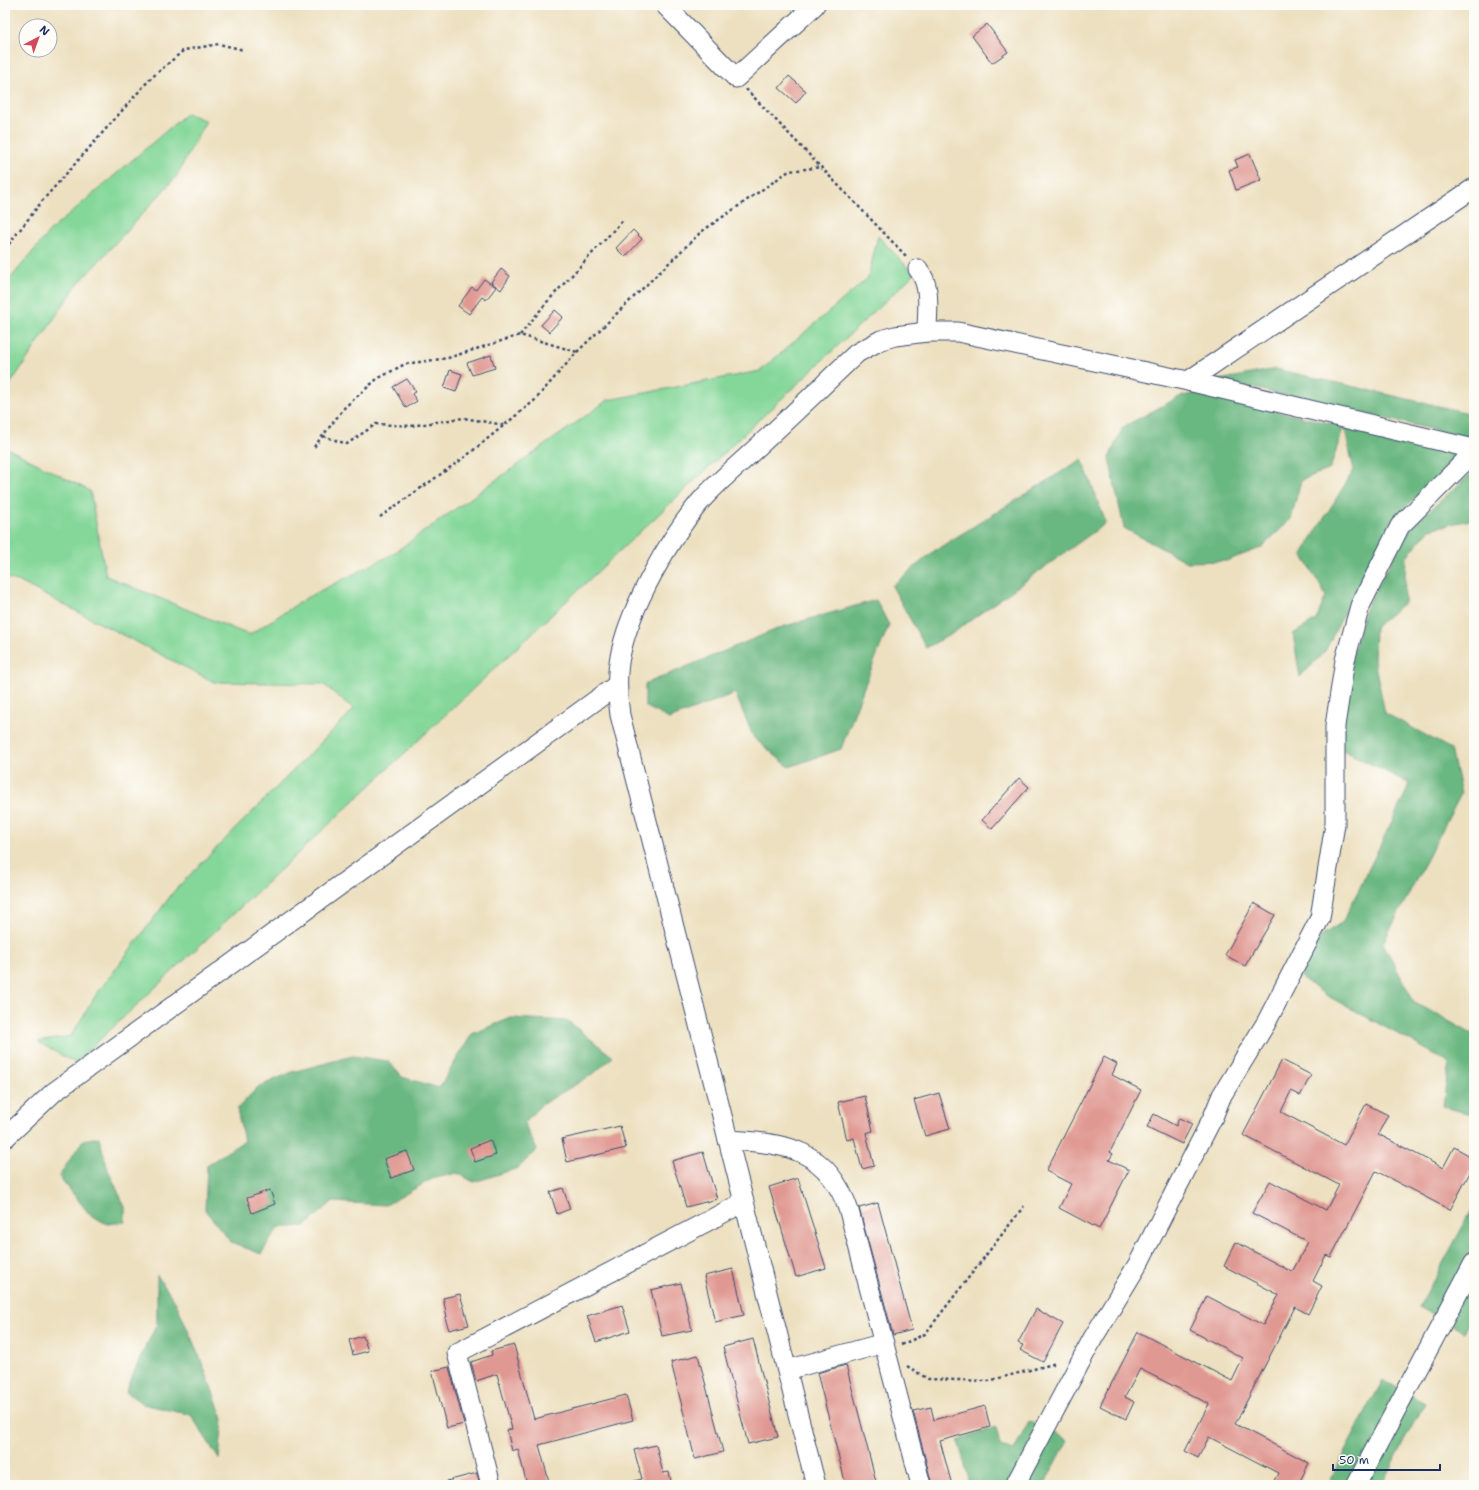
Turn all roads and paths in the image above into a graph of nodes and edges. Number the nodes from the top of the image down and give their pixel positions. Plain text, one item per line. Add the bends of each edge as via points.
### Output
1 (665, 5) edge
2 (815, 5) edge
3 (244, 50) dead end
4 (736, 78) junction
5 (822, 168) junction
6 (1474, 188) edge
7 (624, 219) dead end
8 (5, 249) edge
9 (918, 269) joint
10 (927, 332) junction
11 (520, 335) junction
12 (577, 352) junction
13 (1188, 382) junction
14 (505, 425) junction
15 (322, 436) junction
16 (314, 447) dead end
17 (1474, 450) edge
18 (380, 517) dead end
19 (617, 685) junction
20 (5, 1138) edge
21 (728, 1140) junction
22 (744, 1202) junction
23 (1024, 1206) dead end
24 (1474, 1263) edge
25 (885, 1348) junction
26 (1057, 1364) dead end
27 (787, 1370) junction
28 (491, 1485) edge
29 (816, 1485) edge
30 (921, 1485) edge
31 (1015, 1485) edge
32 (1356, 1485) edge

1 - 4 street
2 - 4 street
3 - 8 path via 219,44 184,50 150,79 43,200
4 - 5 path
5 - 9 path
5 - 12 path via 789,171 701,232
6 - 13 street
7 - 11 path
9 - 10 street via 927,285
10 - 13 street via 958,332
10 - 19 street via 881,340 857,353 700,502 668,548 628,626 621,651
11 - 12 path
11 - 15 path via 448,358 405,364 377,379 344,407
12 - 14 path via 534,401
13 - 17 street
14 - 15 path via 463,418 410,426 376,424 348,444
14 - 18 path via 465,457
15 - 16 path
17 - 31 street via 1400,526 1360,606 1345,660 1335,726 1335,824 1320,918 1266,1023 1222,1095 1138,1264 1093,1338
19 - 20 street via 54,1092
19 - 21 street via 620,715
21 - 22 street
21 - 25 street via 770,1143 797,1150 820,1165 835,1182 849,1211
22 - 27 street
22 - 28 street via 457,1353
23 - 25 path via 925,1334
24 - 32 street
25 - 26 path via 928,1379 988,1381
25 - 27 street
25 - 30 street
27 - 29 street

